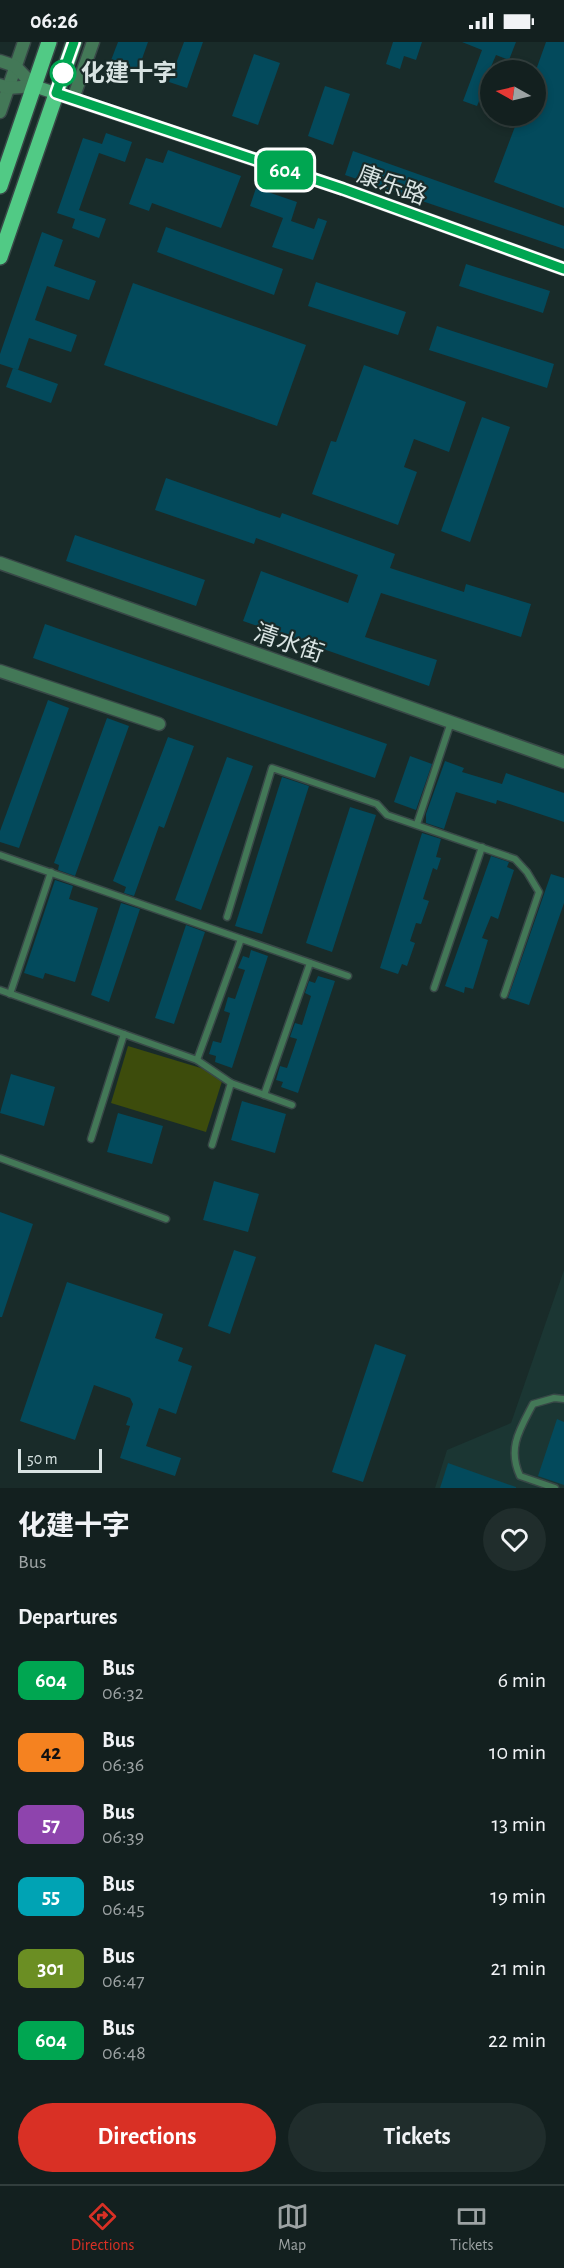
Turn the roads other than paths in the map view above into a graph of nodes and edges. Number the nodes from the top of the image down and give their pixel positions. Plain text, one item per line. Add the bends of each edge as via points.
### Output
1 (24, 42) edge
2 (49, 42) edge
3 (74, 42) edge
4 (93, 42) edge
5 (0, 60) edge
6 (15, 66) junction
7 (4, 86) edge
8 (34, 86) junction
9 (56, 93) junction
10 (73, 99) junction
11 (0, 112) edge
12 (0, 186) edge
13 (0, 257) edge
14 (564, 269) edge
15 (0, 563) edge
16 (0, 671) edge
17 (451, 722) junction
18 (159, 724) dead end
19 (564, 762) edge
20 (417, 824) junction
21 (482, 847) junction
22 (0, 855) edge
23 (51, 872) junction
24 (227, 917) dead end
25 (242, 939) junction
26 (310, 963) junction
27 (348, 976) dead end
28 (434, 988) dead end
29 (0, 990) edge
30 (10, 994) junction
31 (504, 995) dead end
32 (124, 1034) junction
33 (197, 1060) junction
34 (231, 1083) junction
35 (264, 1095) junction
36 (292, 1105) dead end
37 (91, 1139) dead end
38 (212, 1145) dead end
39 (0, 1158) edge
40 (166, 1219) dead end
41 (564, 1399) edge
42 (555, 1488) edge

1 - 6 street
2 - 8 main road
3 - 9 main road
4 - 10 street
5 - 6 street, 康乐路
6 - 7 street
6 - 8 street, 康乐路
7 - 8 street, 康乐路
7 - 11 street
8 - 9 main road, 康乐路
8 - 12 main road
9 - 10 main road, 康乐路
9 - 13 main road
10 - 14 main road, 康乐路 via 343,189
15 - 17 street, 清水街
16 - 18 street
17 - 19 street, 清水街
17 - 20 lane
20 - 21 lane
20 - 24 lane via 387,814 377,804 272,768
21 - 28 lane
21 - 31 lane via 515,859 538,892
22 - 23 lane
23 - 25 lane
23 - 30 lane
25 - 26 lane
25 - 33 lane
26 - 27 lane
26 - 35 lane
29 - 30 lane
30 - 32 lane
32 - 33 lane
32 - 37 lane
33 - 34 lane
34 - 35 lane
34 - 38 lane
35 - 36 lane
39 - 40 lane
41 - 42 lane via 533,1404 515,1446 514,1463 520,1476

